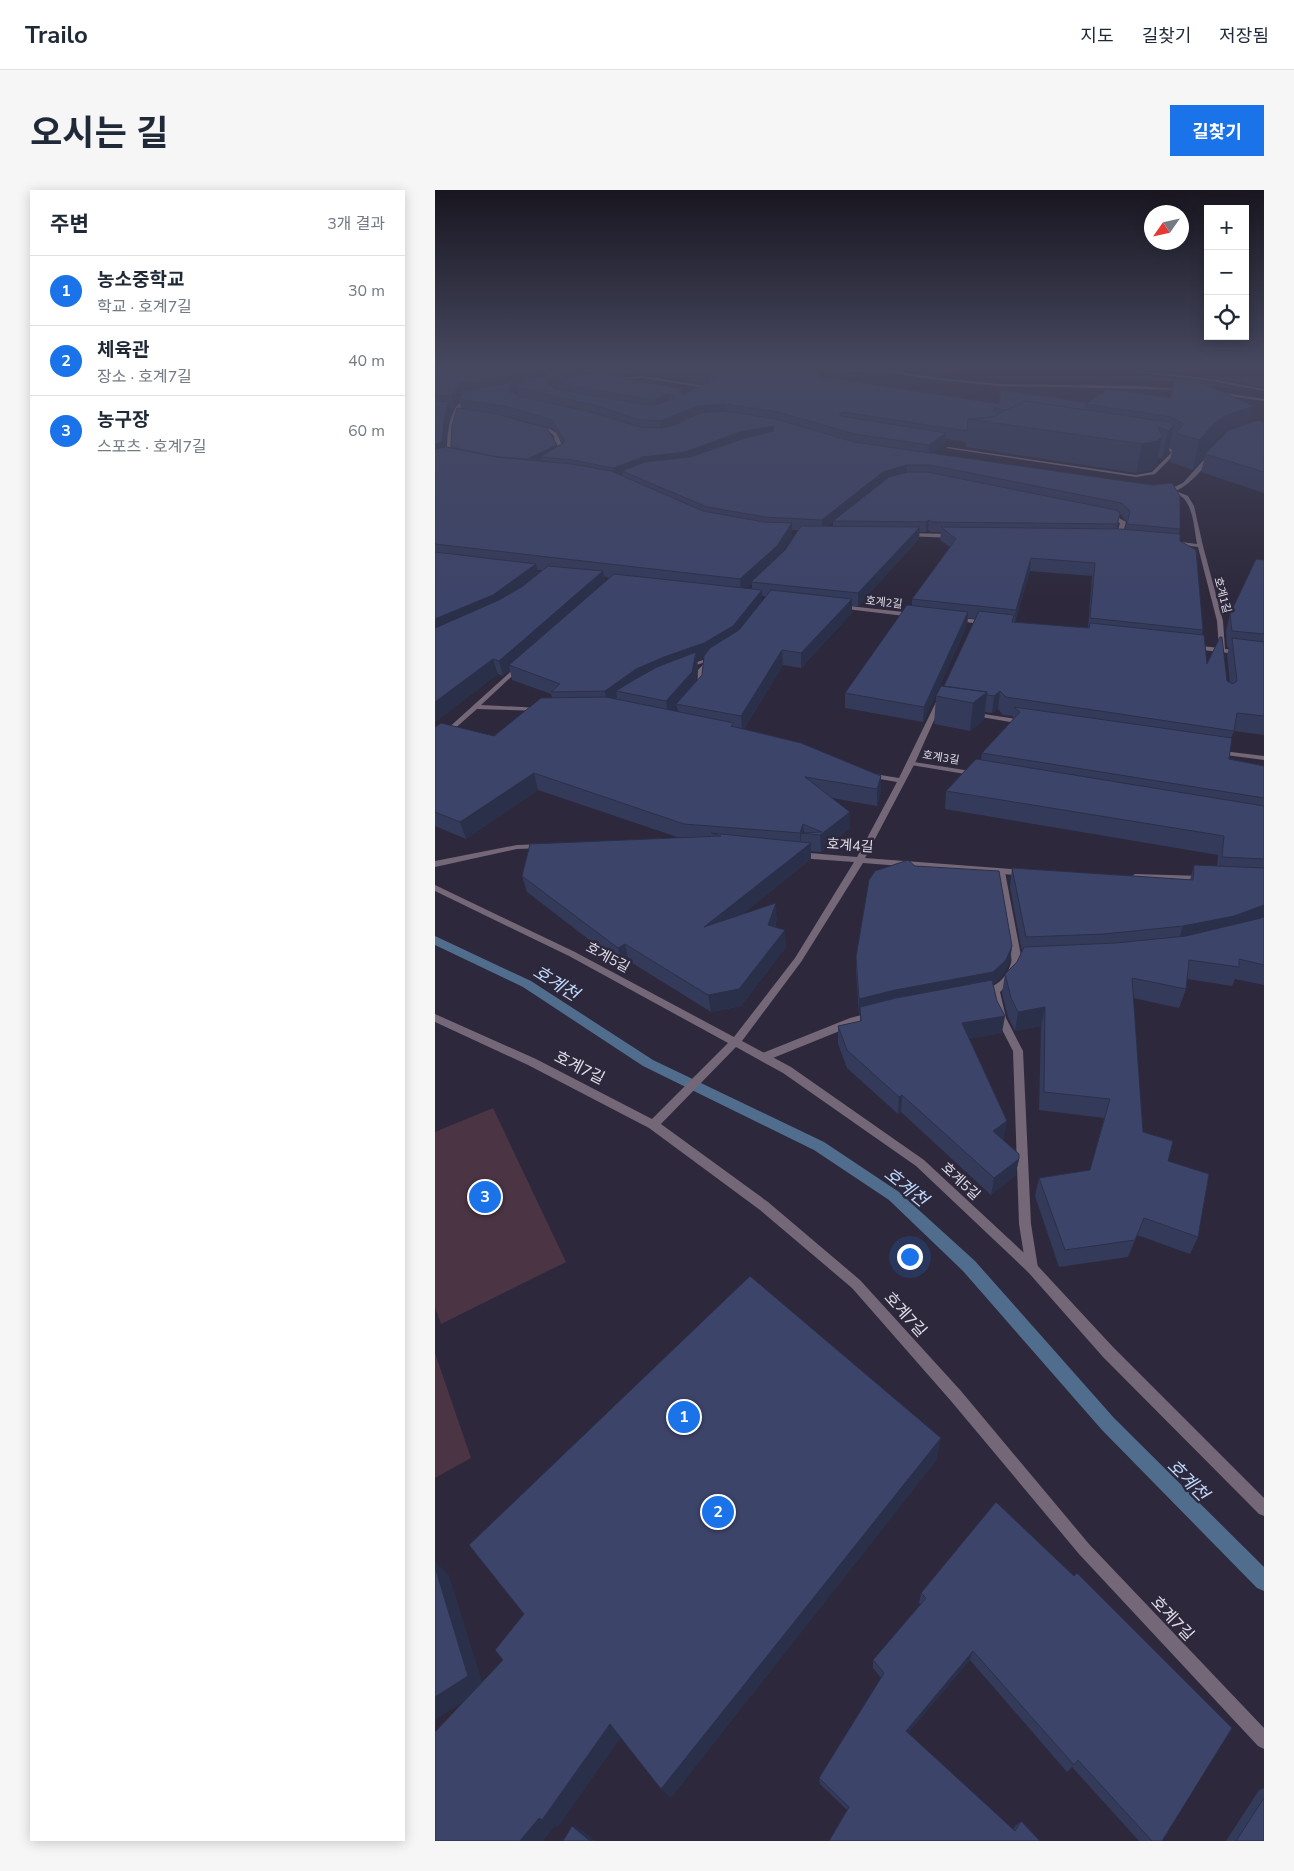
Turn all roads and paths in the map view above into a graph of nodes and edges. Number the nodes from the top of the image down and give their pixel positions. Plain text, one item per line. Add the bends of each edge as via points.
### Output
1 (449, 444) edge
2 (558, 444) edge
3 (945, 444) edge
4 (1146, 445) edge
5 (950, 446) junction
6 (971, 446) dead end
7 (1216, 450) edge
8 (941, 452) edge
9 (449, 456) junction
10 (553, 457) edge
11 (459, 458) edge
12 (435, 459) edge
13 (1173, 491) junction
14 (1157, 493) edge
15 (1103, 513) edge
16 (899, 535) edge
17 (965, 536) edge
18 (1109, 538) edge
19 (1119, 538) junction
20 (1128, 539) edge
21 (1164, 542) edge
22 (1200, 546) junction
23 (829, 606) edge
24 (916, 616) edge
25 (945, 618) edge
26 (993, 624) edge
27 (1184, 646) edge
28 (1222, 650) junction
29 (1264, 655) edge
30 (715, 656) edge
31 (708, 660) junction
32 (1223, 660) edge
33 (525, 661) edge
34 (677, 670) edge
35 (944, 692) edge
36 (696, 694) edge
37 (475, 707) junction
38 (936, 709) junction
39 (550, 710) edge
40 (946, 710) edge
41 (965, 713) edge
42 (1033, 724) edge
43 (435, 744) edge
44 (1208, 750) edge
45 (1264, 758) edge
46 (911, 763) junction
47 (861, 773) edge
48 (989, 776) edge
49 (902, 780) junction
50 (553, 846) edge
51 (788, 854) edge
52 (860, 860) junction
53 (435, 864) edge
54 (1001, 872) junction
55 (1040, 873) edge
56 (1129, 876) edge
57 (1217, 880) edge
58 (435, 888) edge
59 (995, 991) junction
60 (969, 996) edge
61 (887, 1012) edge
62 (435, 1018) edge
63 (736, 1041) junction
64 (764, 1057) junction
65 (653, 1125) junction
66 (1032, 1268) junction
67 (1264, 1509) edge
68 (1264, 1740) edge

1 - 9 street
2 - 10 street via 563,452
3 - 5 street
4 - 5 street via 1174,453 1153,472 1135,476
5 - 6 street
5 - 8 street
7 - 13 street via 1187,483
9 - 11 street
9 - 12 street
13 - 14 street
13 - 22 street, 호계1길 via 1186,497 1192,506
15 - 19 street via 1123,522
16 - 17 street
18 - 19 street
19 - 20 street
21 - 22 street
22 - 28 street, 호계1길 via 1220,622
23 - 24 street, 호계2길
25 - 26 street via 973,625
27 - 28 street
28 - 29 street
28 - 32 street, 호계1길
30 - 31 street
31 - 34 street
31 - 36 street via 701,670
33 - 37 street
35 - 38 street, 호계3길
37 - 39 street
37 - 43 street
38 - 40 street
38 - 46 street, 호계3길
41 - 42 street
44 - 45 street
46 - 48 street, 호계3길
46 - 49 street, 호계3길
47 - 49 street
49 - 52 street, 호계3길
50 - 53 street via 517,847
51 - 52 street, 호계4길
52 - 54 street, 호계4길
52 - 63 street, 호계3길 via 798,960
54 - 55 street, 호계4길
54 - 59 street via 1022,961
56 - 57 street
58 - 63 street, 호계5길 via 572,954
59 - 60 street
59 - 66 street via 1001,1018 1017,1051 1025,1224
61 - 64 street via 854,1021
62 - 65 street, 호계7길 via 531,1062
63 - 64 street, 호계5길
63 - 65 street, 호계3길
64 - 66 street, 호계5길 via 828,1097 920,1163
65 - 68 street, 호계7길 via 764,1206 856,1284 957,1396 1084,1549
66 - 67 street, 호계5길 via 1108,1352

